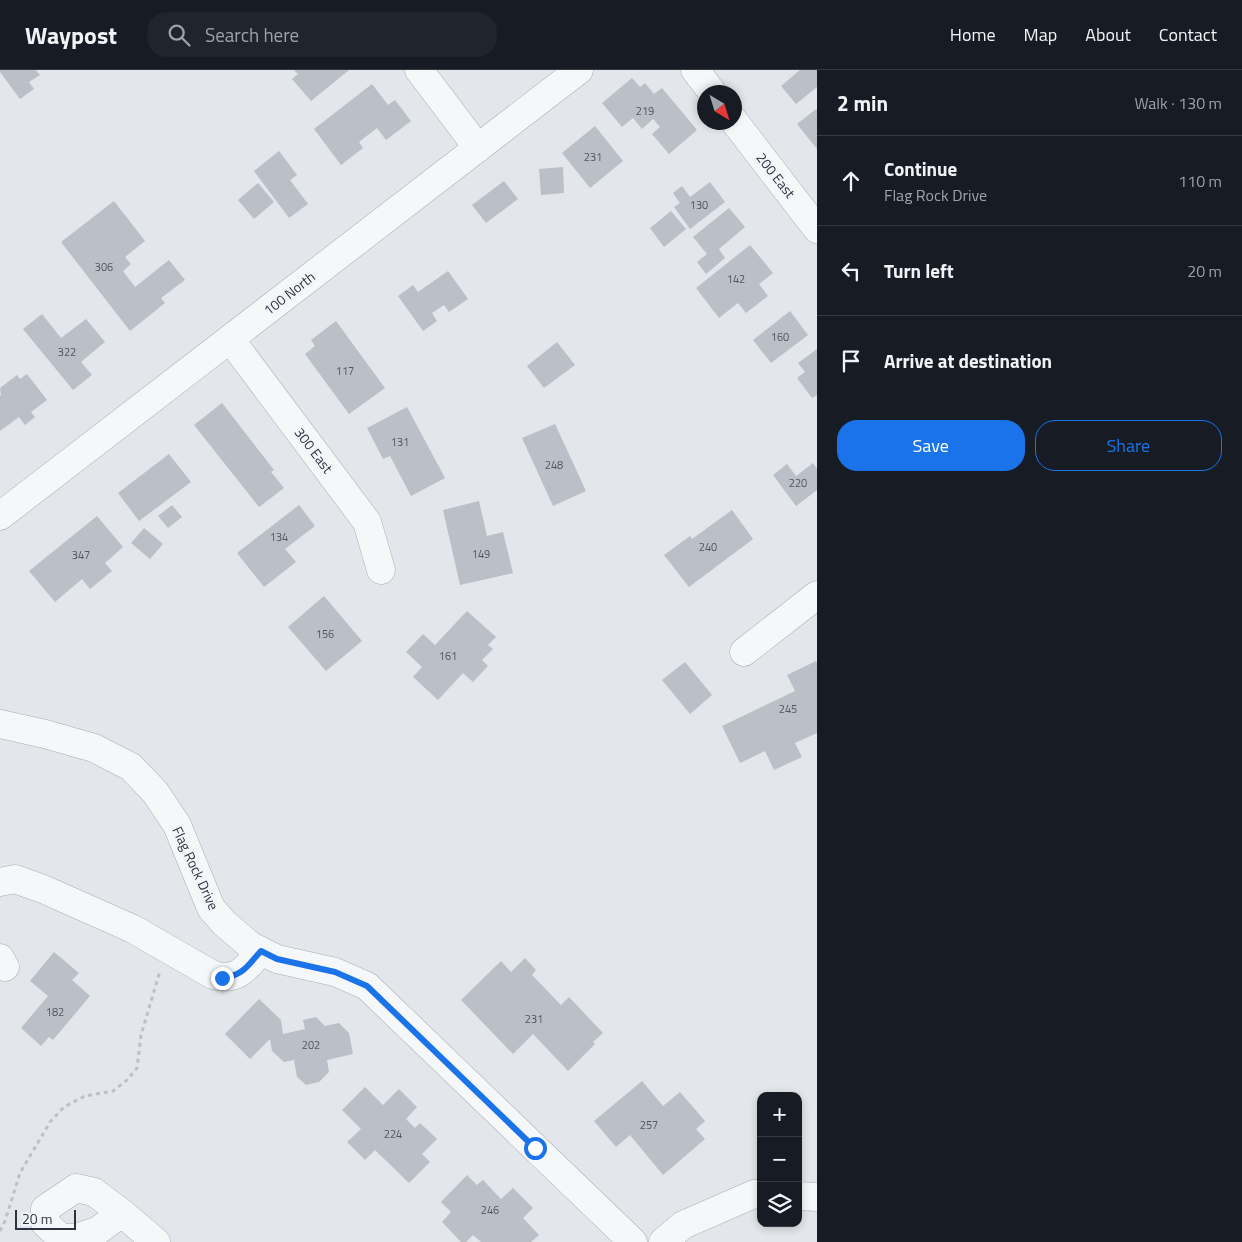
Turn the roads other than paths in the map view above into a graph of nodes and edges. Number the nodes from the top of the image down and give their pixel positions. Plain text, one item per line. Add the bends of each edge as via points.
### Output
1 (419, 70) edge
2 (579, 70) edge
3 (695, 70) edge
4 (707, 85) edge
5 (740, 130) edge
6 (478, 148) junction
7 (817, 229) edge
8 (230, 338) junction
9 (0, 516) edge
10 (381, 570) dead end
11 (817, 595) edge
12 (744, 652) dead end
13 (0, 724) edge
14 (0, 882) edge
15 (261, 951) junction
16 (757, 1194) edge
17 (802, 1196) edge
18 (817, 1197) edge
19 (122, 1213) dead end
20 (156, 1242) edge
21 (633, 1242) edge
22 (663, 1242) edge

1 - 6 street
2 - 6 street, 100 North
3 - 4 street
5 - 7 street, 200 East
6 - 8 street, 100 North
8 - 9 street, 100 North
8 - 10 street, 300 East via 367,522
11 - 12 street
13 - 15 street, Flag Rock Drive via 94,748 131,766 177,825 211,908 224,923
14 - 15 street via 15,879 43,889 133,929 222,978 239,974
15 - 21 street, Flag Rock Drive via 277,959 335,972 367,986
16 - 22 street via 683,1225
17 - 18 street
19 - 20 street

